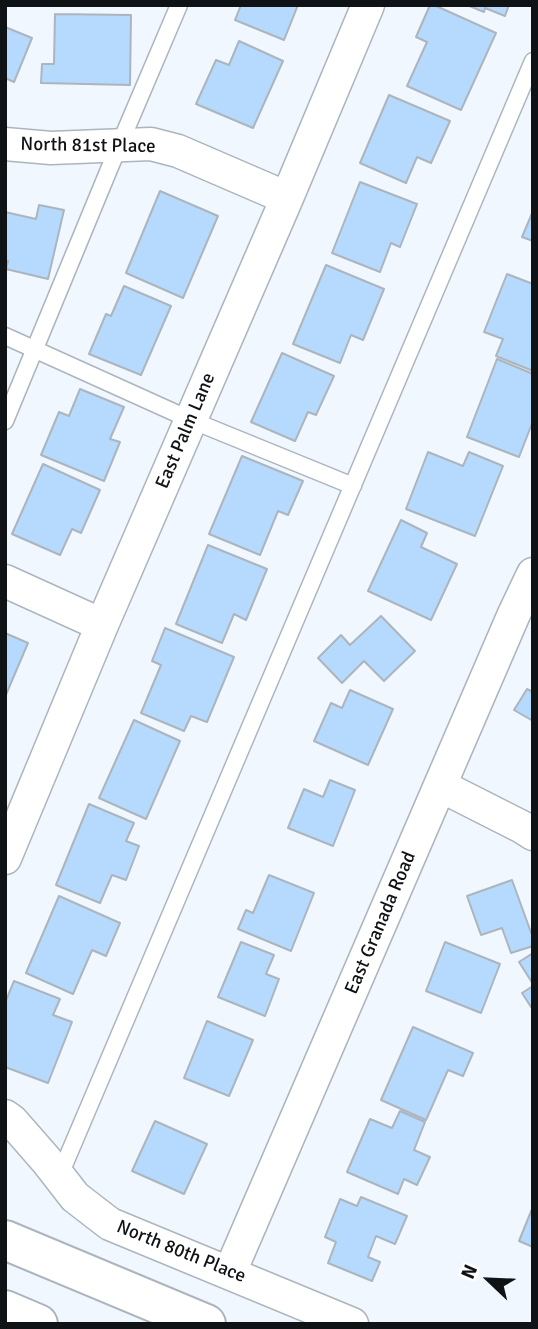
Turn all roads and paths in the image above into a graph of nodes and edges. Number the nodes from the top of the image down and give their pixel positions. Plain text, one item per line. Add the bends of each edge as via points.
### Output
1 (179, 5) edge
2 (368, 5) edge
3 (533, 61) edge
4 (5, 144) edge
5 (118, 146) junction
6 (287, 198) junction
7 (5, 337) edge
8 (35, 349) junction
9 (191, 420) junction
10 (5, 421) edge
11 (353, 486) junction
12 (533, 575) edge
13 (5, 581) edge
14 (102, 625) junction
15 (441, 786) junction
16 (533, 834) edge
17 (5, 858) edge
18 (5, 1116) edge
19 (59, 1177) junction
20 (5, 1240) edge
21 (230, 1272) junction
22 (5, 1310) edge
23 (38, 1324) edge
24 (206, 1324) edge
25 (352, 1324) edge

1 - 5 lane
2 - 6 street, East Palm Lane
3 - 11 lane
4 - 5 street, North 81st Place
5 - 6 street, North 81st Place via 151,144 178,151
5 - 8 lane
6 - 9 street, East Palm Lane
7 - 8 lane
8 - 9 lane
8 - 10 lane
9 - 11 lane
9 - 14 street, East Palm Lane
11 - 19 lane
12 - 15 street, East Granada Road
13 - 14 street
14 - 17 street, East Palm Lane
15 - 16 street
15 - 21 street, East Granada Road
18 - 19 street, North 80th Place
19 - 21 street, North 80th Place via 75,1197 110,1224
20 - 24 main road
21 - 25 street, North 80th Place
22 - 23 main road

